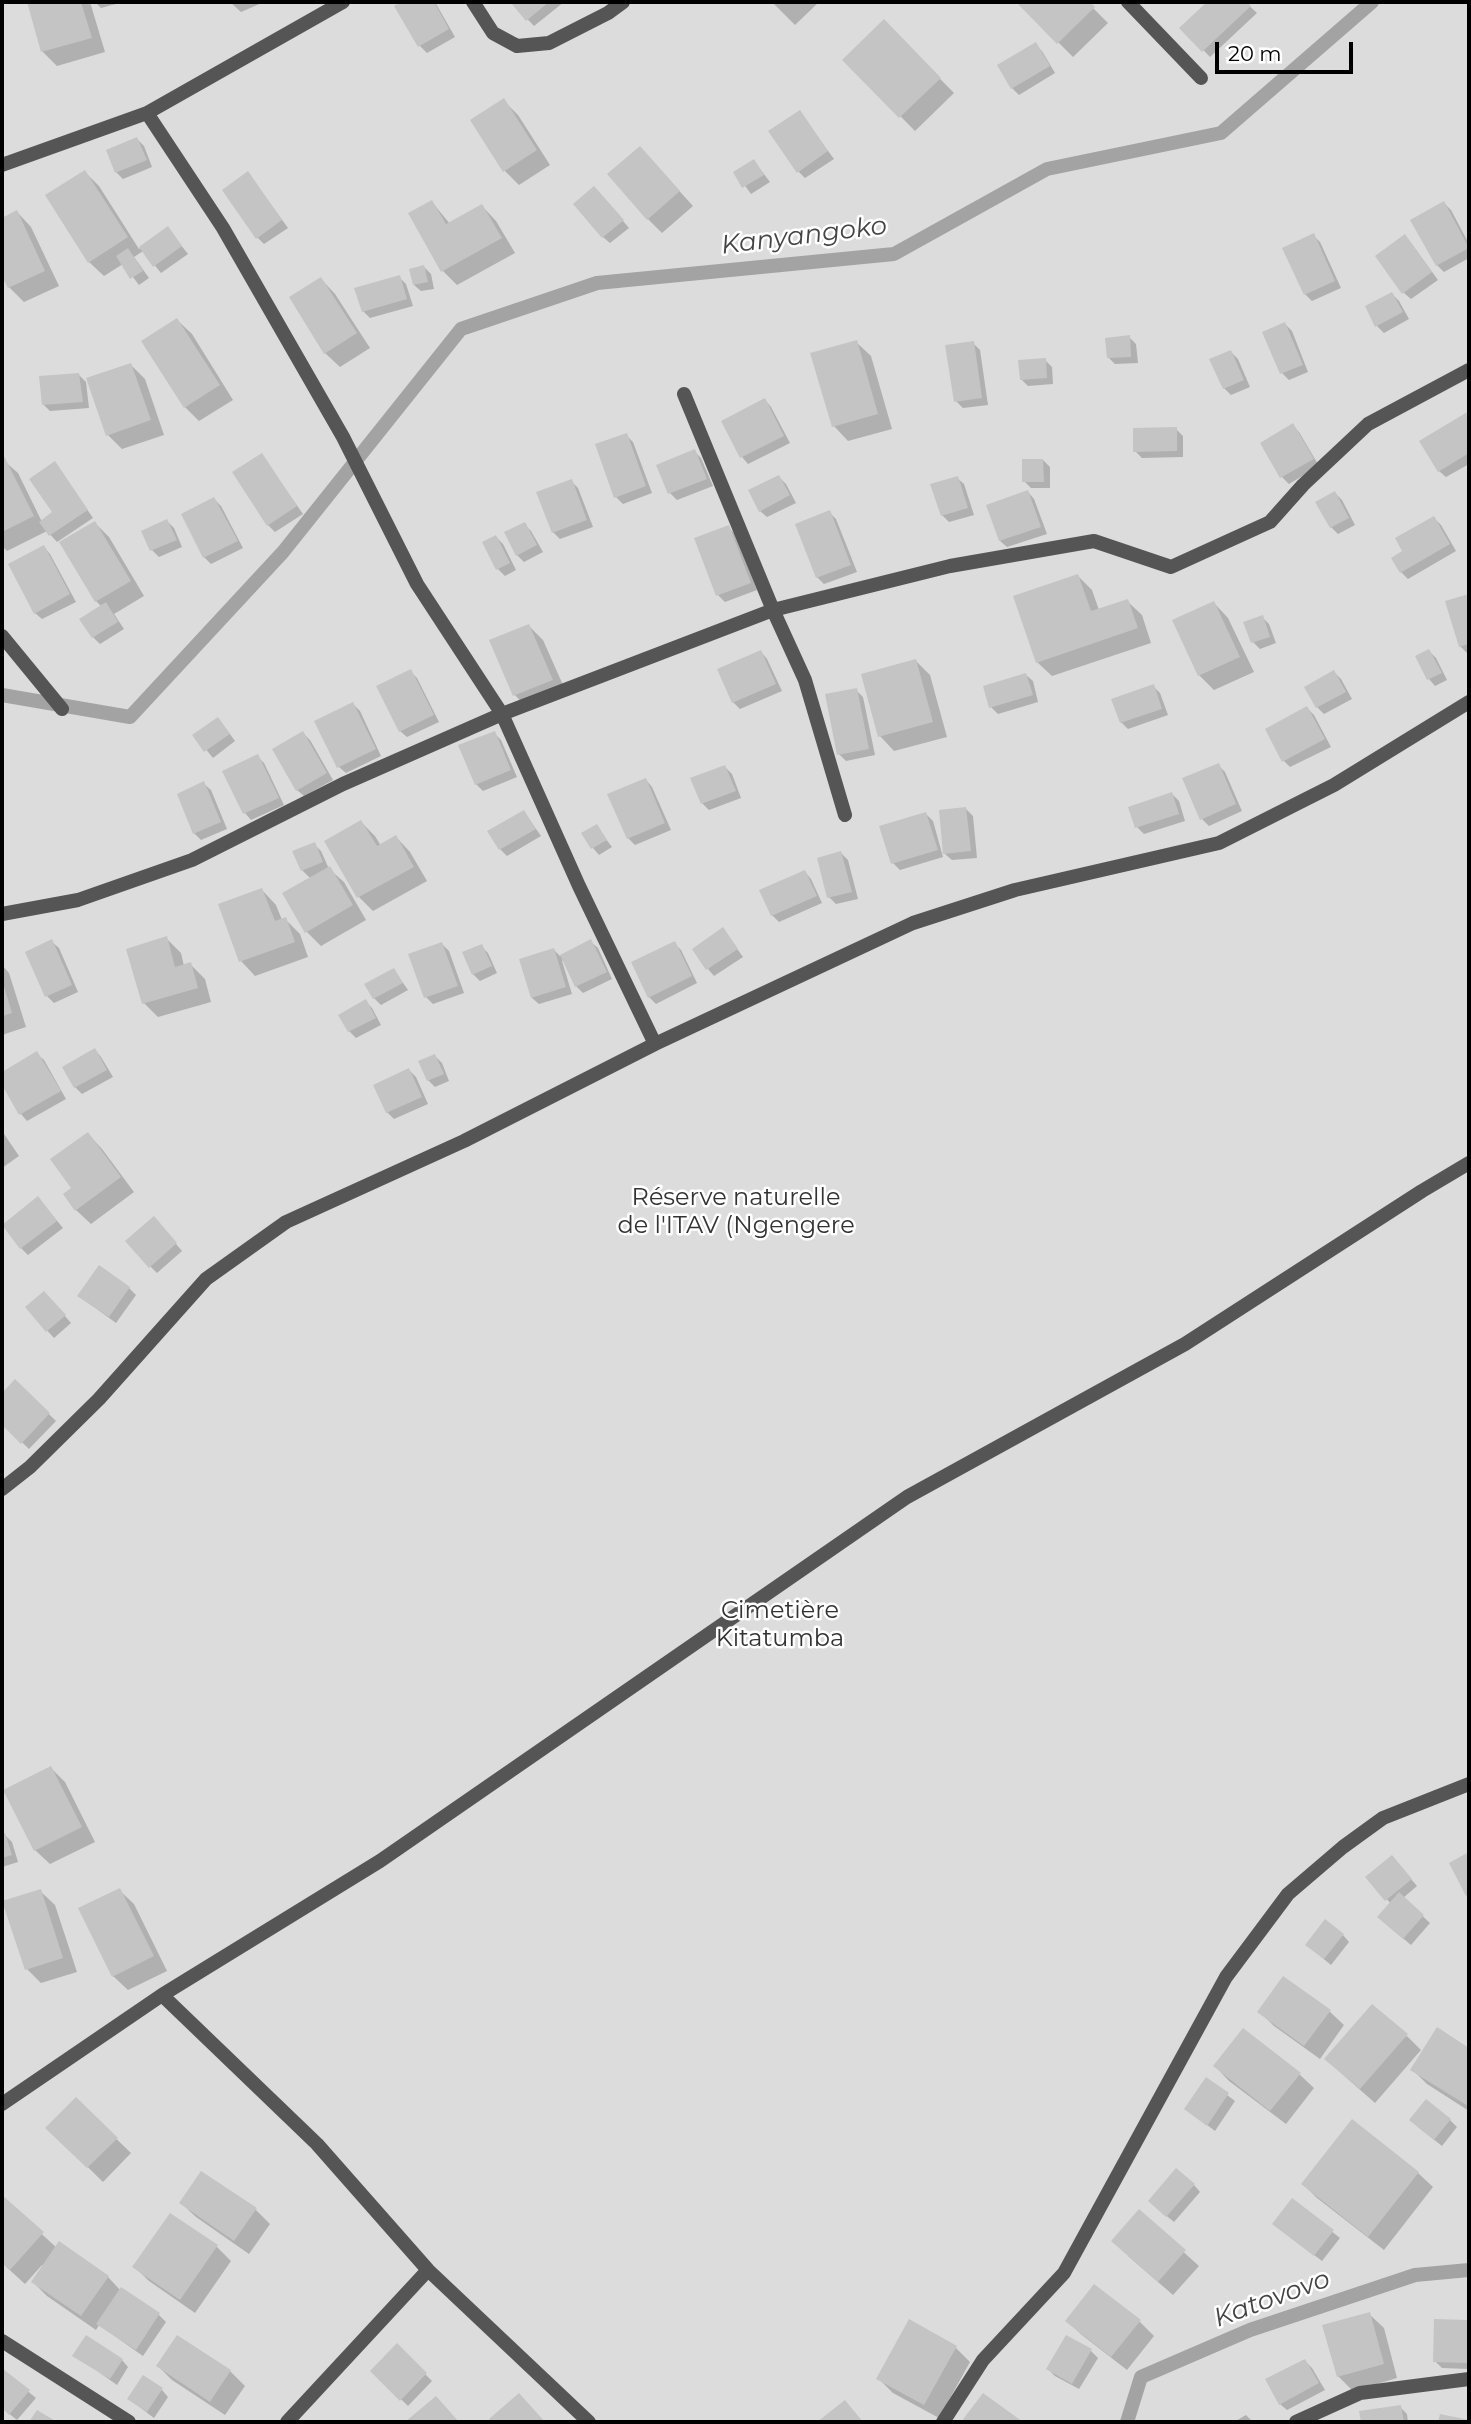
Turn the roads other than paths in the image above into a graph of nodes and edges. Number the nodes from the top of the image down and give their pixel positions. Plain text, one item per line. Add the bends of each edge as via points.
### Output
1 (343, 2) edge
2 (473, 2) edge
3 (623, 2) edge
4 (1128, 2) edge
5 (1201, 78) dead end
6 (147, 113) junction
7 (2, 165) edge
8 (1469, 370) edge
9 (684, 394) dead end
10 (773, 611) junction
11 (2, 636) edge
12 (1469, 702) edge
13 (62, 709) dead end
14 (502, 714) junction
15 (845, 815) dead end
16 (2, 914) edge
17 (655, 1044) junction
18 (1469, 1163) edge
19 (2, 1489) edge
20 (1469, 1784) edge
21 (162, 1995) junction
22 (2, 2104) edge
23 (428, 2270) junction
24 (2, 2341) edge
25 (1469, 2379) edge
26 (129, 2422) edge
27 (288, 2422) edge
28 (589, 2422) edge
29 (943, 2422) edge
30 (1296, 2422) edge

1 - 6 street
2 - 3 street via 493,33 517,46 549,43
4 - 5 street
6 - 7 street
6 - 14 street via 223,228 343,437 417,584
8 - 10 street via 1368,424 1270,522 1171,567 1094,541 950,566
9 - 10 street
10 - 14 street
10 - 15 street via 805,680
11 - 13 street
12 - 17 street via 1334,785 1219,843 1015,890 913,923
14 - 16 street via 343,784 192,860 78,900
14 - 17 street
17 - 19 street via 464,1141 286,1222 206,1279 99,1399
18 - 21 street via 1185,1344 907,1497 380,1861
20 - 29 street via 1383,1818 1288,1894 1226,1977 1063,2273 983,2360
21 - 22 street
21 - 23 street via 317,2144
23 - 27 street
23 - 28 street
24 - 26 street
25 - 30 street via 1360,2393

